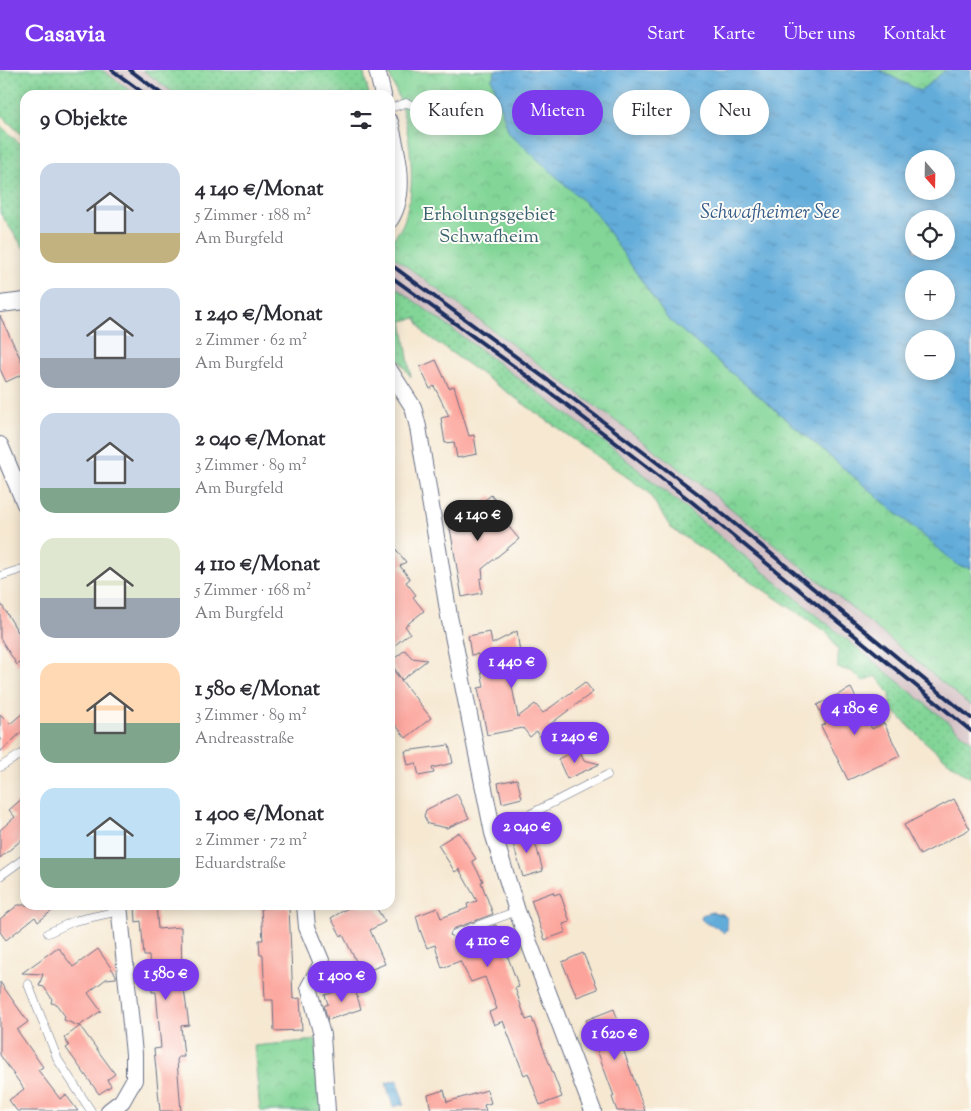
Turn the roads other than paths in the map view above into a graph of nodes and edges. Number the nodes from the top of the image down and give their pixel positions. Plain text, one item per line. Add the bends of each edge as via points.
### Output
1 (377, 70) edge
2 (382, 90) edge
3 (410, 104) edge
4 (395, 106) edge
5 (395, 144) edge
6 (395, 209) edge
7 (20, 302) edge
8 (0, 304) edge
9 (395, 379) edge
10 (0, 445) edge
11 (20, 492) edge
12 (20, 570) edge
13 (0, 576) edge
14 (20, 755) edge
15 (0, 767) edge
16 (607, 775) dead end
17 (492, 833) junction
18 (20, 862) edge
19 (0, 876) edge
20 (112, 910) edge
21 (119, 910) edge
22 (305, 910) edge
23 (517, 911) junction
24 (48, 934) dead end
25 (455, 934) dead end
26 (28, 984) dead end
27 (590, 1110) edge
28 (91, 1111) edge
29 (109, 1111) edge
30 (327, 1111) edge

1 - 2 street
3 - 4 lane
5 - 6 street via 400,186
7 - 8 street
9 - 17 street via 412,407 418,428 449,616
10 - 11 street
12 - 13 lane
14 - 15 lane
16 - 17 lane
17 - 23 street
18 - 19 lane
20 - 24 lane via 74,920
21 - 29 street via 134,1080 122,1101
22 - 30 street via 307,927 322,963 309,987 322,1036
23 - 25 lane
23 - 27 street
26 - 28 lane via 58,1060

